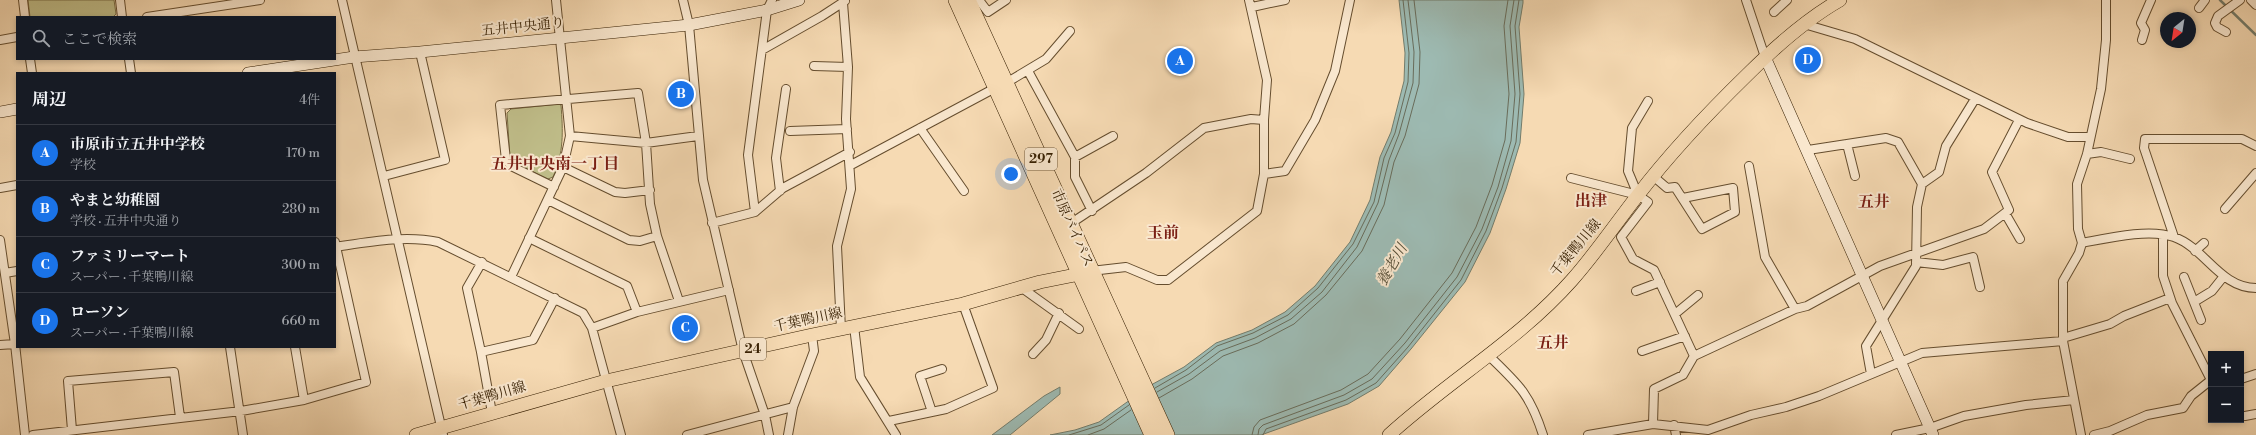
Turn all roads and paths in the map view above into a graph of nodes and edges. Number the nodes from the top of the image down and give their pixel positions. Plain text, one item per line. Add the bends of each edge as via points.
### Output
1 (23, 0) edge
2 (120, 0) edge
3 (260, 0) edge
4 (342, 0) edge
5 (556, 0) edge
6 (683, 0) edge
7 (772, 0) edge
8 (799, 0) edge
9 (956, 0) edge
10 (968, 0) edge
11 (979, 0) edge
12 (1006, 0) edge
13 (1285, 0) edge
14 (1350, 0) edge
15 (1746, 0) edge
16 (1787, 0) edge
17 (1840, 0) edge
18 (2106, 0) edge
19 (2151, 0) edge
20 (2205, 0) edge
21 (2240, 0) edge
22 (2251, 0) edge
23 (845, 2) edge
24 (208, 4) edge
25 (1250, 4) edge
26 (2256, 5) edge
27 (2199, 8) dead end
28 (767, 10) junction
29 (1774, 12) dead end
30 (25, 16) edge
31 (122, 16) edge
32 (152, 16) edge
33 (1804, 24) junction
34 (689, 25) junction
35 (1070, 31) dead end
36 (2226, 32) dead end
37 (16, 37) edge
38 (560, 38) junction
39 (0, 40) edge
40 (2142, 40) dead end
41 (762, 50) junction
42 (420, 52) junction
43 (354, 57) junction
44 (1765, 57) junction
45 (30, 60) edge
46 (129, 60) edge
47 (334, 60) edge
48 (336, 60) edge
49 (814, 66) dead end
50 (848, 67) junction
51 (1028, 71) junction
52 (32, 72) edge
53 (131, 72) edge
54 (255, 72) edge
55 (1001, 85) junction
56 (786, 90) dead end
57 (567, 98) junction
58 (1975, 99) junction
59 (1648, 101) dead end
60 (16, 109) edge
61 (0, 112) edge
62 (1264, 120) junction
63 (2019, 120) junction
64 (920, 128) junction
65 (847, 129) junction
66 (790, 132) dead end
67 (570, 136) junction
68 (698, 136) junction
69 (1113, 136) dead end
70 (2090, 137) junction
71 (646, 143) junction
72 (1847, 144) junction
73 (2256, 146) edge
74 (1808, 150) junction
75 (850, 152) junction
76 (2087, 154) junction
77 (1075, 157) junction
78 (2130, 159) dead end
79 (851, 164) junction
80 (1749, 166) dead end
81 (564, 167) junction
82 (2256, 173) edge
83 (1264, 174) junction
84 (384, 176) junction
85 (1653, 176) junction
86 (1855, 176) dead end
87 (1571, 178) dead end
88 (1922, 184) junction
89 (16, 185) edge
90 (554, 187) junction
91 (0, 188) edge
92 (650, 190) junction
93 (780, 190) junction
94 (964, 191) dead end
95 (1638, 196) junction
96 (1683, 198) junction
97 (548, 200) junction
98 (2225, 209) dead end
99 (1092, 211) junction
100 (755, 212) junction
101 (2005, 213) junction
102 (712, 223) junction
103 (1070, 224) junction
104 (2162, 235) junction
105 (657, 236) junction
106 (2174, 237) junction
107 (529, 238) junction
108 (398, 239) junction
109 (2020, 239) dead end
110 (0, 240) edge
111 (2082, 243) junction
112 (2204, 243) dead end
113 (336, 245) edge
114 (336, 249) edge
115 (2195, 251) junction
116 (1916, 258) junction
117 (482, 262) junction
118 (16, 271) edge
119 (5, 273) junction
120 (1085, 273) junction
121 (1864, 275) junction
122 (2224, 276) junction
123 (511, 277) junction
124 (2184, 277) dead end
125 (1660, 282) junction
126 (1980, 287) dead end
127 (1022, 288) junction
128 (2256, 288) edge
129 (729, 290) junction
130 (1636, 292) dead end
131 (1698, 295) dead end
132 (555, 298) junction
133 (2170, 298) junction
134 (679, 301) junction
135 (2194, 302) junction
136 (963, 304) junction
137 (1795, 309) junction
138 (637, 312) junction
139 (1058, 313) junction
140 (1675, 314) junction
141 (1883, 319) junction
142 (2201, 320) dead end
143 (1108, 322) junction
144 (592, 328) junction
145 (847, 328) junction
146 (1080, 329) dead end
147 (812, 335) junction
148 (1685, 336) junction
149 (2063, 340) junction
150 (15, 344) junction
151 (0, 346) edge
152 (230, 348) edge
153 (295, 348) edge
154 (743, 351) junction
155 (1642, 351) dead end
156 (481, 352) junction
157 (1033, 354) dead end
158 (1488, 356) junction
159 (1694, 356) junction
160 (1902, 362) junction
161 (942, 369) dead end
162 (1871, 374) junction
163 (2256, 374) edge
164 (2244, 378) edge
165 (606, 381) junction
166 (304, 400) junction
167 (2074, 400) junction
168 (793, 407) junction
169 (241, 411) junction
170 (932, 412) junction
171 (492, 413) junction
172 (2256, 414) edge
173 (765, 415) junction
174 (2245, 416) dead end
175 (180, 417) junction
176 (889, 421) junction
177 (1653, 424) junction
178 (1674, 425) junction
179 (72, 430) junction
180 (442, 431) edge
181 (1932, 432) edge
182 (1605, 434) edge
183 (25, 435) edge
184 (33, 435) edge
185 (243, 435) edge
186 (416, 435) edge
187 (621, 435) edge
188 (687, 435) edge
189 (769, 435) edge
190 (788, 435) edge
191 (896, 435) edge
192 (1152, 435) edge
193 (1167, 435) edge
194 (1388, 435) edge
195 (1543, 435) edge
196 (1588, 435) edge
197 (1676, 435) edge
198 (1896, 435) edge
199 (2080, 435) edge
200 (2094, 435) edge

1 - 30 street
2 - 31 street
3 - 24 street
4 - 43 street
5 - 38 street
6 - 34 street
7 - 28 street
8 - 28 street, 五井中央通り
9 - 55 highway, 市原バイパス / 297
10 - 55 highway, 市原バイパス / 297
11 - 12 street via 988,12
13 - 25 street
14 - 83 street via 1335,71 1315,120 1285,171
15 - 44 street
16 - 29 street
17 - 33 main road, 千葉鴨川線
18 - 70 street via 2102,89
19 - 40 street via 2142,23 2145,30
20 - 27 street
21 - 36 street via 2218,16 2215,23 2217,28
22 - 26 street
23 - 41 street
23 - 50 street
24 - 32 street
25 - 62 street via 1267,80
28 - 34 street, 五井中央通り
28 - 41 street
33 - 44 main road, 千葉鴨川線
33 - 58 street via 1855,39
34 - 38 street, 五井中央通り
34 - 68 street
35 - 51 street via 1046,60
37 - 39 street
38 - 42 street, 五井中央通り
38 - 57 street
41 - 100 street via 748,155
42 - 43 street, 五井中央通り
42 - 84 street via 445,160
43 - 48 street, 五井中央通り
43 - 84 street
44 - 74 street
44 - 85 main road, 千葉鴨川線 via 1706,116
45 - 52 street
46 - 53 street
47 - 54 street, 五井中央通り
49 - 50 street
50 - 65 street
51 - 55 street
51 - 77 street
55 - 64 street
55 - 103 highway, 市原バイパス / 297
55 - 120 highway, 市原バイパス / 297
56 - 93 street via 776,158
57 - 67 street
57 - 71 street via 638,93
57 - 90 street via 500,105 506,160 510,166
58 - 63 street
58 - 88 street via 1946,146 1939,172
59 - 95 street via 1632,128 1628,171
60 - 61 street
62 - 83 street
62 - 99 street via 1251,119 1204,128
63 - 70 street via 2068,137
63 - 101 street via 1992,172 2009,210
64 - 79 street
64 - 94 street
65 - 66 street
65 - 75 street
67 - 71 street
67 - 81 street
68 - 71 street
68 - 102 street via 703,180
69 - 77 street
70 - 76 street
71 - 92 street
72 - 74 street
72 - 86 street
72 - 88 street via 1883,138 1898,142
73 - 106 street via 2242,139 2145,138 2144,148
74 - 121 street
75 - 79 street
75 - 93 street
76 - 78 street via 2101,152
76 - 111 street via 2077,184 2078,229
77 - 99 street via 1075,177
79 - 145 street via 852,189 837,246
80 - 137 street via 1765,257
81 - 90 street
81 - 92 street via 615,192
82 - 98 street
83 - 120 street via 1257,211 1168,280 1157,280 1126,268
84 - 108 street
85 - 95 main road, 千葉鴨川線
85 - 96 street via 1667,188 1675,187
87 - 95 street
88 - 116 street via 1917,207
89 - 91 street
90 - 97 street
92 - 105 street via 650,204
93 - 100 street
95 - 125 street via 1648,202 1621,237 1633,259 1654,270
95 - 158 main road, 千葉鴨川線 via 1599,249 1571,281
96 - 96 street via 1702,229 1735,212 1733,188
97 - 105 street via 630,240 640,241
97 - 107 street
99 - 103 street
100 - 102 street
101 - 109 street
101 - 116 street via 1984,229
102 - 129 street
103 - 120 highway, 市原バイパス / 297
104 - 106 street
104 - 111 street via 2116,236
104 - 133 street via 2163,276
105 - 134 street
106 - 115 street
107 - 123 street
107 - 138 street via 627,286
108 - 113 street
108 - 117 street via 438,242
108 - 180 street
110 - 119 street
111 - 149 street via 2079,254 2063,282
112 - 115 street
114 - 166 street via 366,382
115 - 122 street
116 - 121 street via 1880,266
116 - 126 street via 1943,265 1973,257
116 - 141 street via 1916,266
117 - 123 street
117 - 156 street via 467,288
118 - 119 street
119 - 150 street
120 - 127 main road, 千葉鴨川線 / 24
120 - 143 highway, 市原バイパス / 297
121 - 137 street via 1807,306
121 - 141 street
122 - 128 street via 2232,283
122 - 135 street via 2212,291
123 - 132 street
124 - 135 street
125 - 130 street
125 - 140 street
127 - 136 main road, 千葉鴨川線 / 24
127 - 139 street
129 - 134 street
129 - 154 street
131 - 140 street
132 - 144 street via 582,313
132 - 156 street via 533,340
133 - 149 street via 2110,324
133 - 200 street via 2211,380 2191,396 2183,408 2147,415
134 - 138 street
135 - 142 street
136 - 145 main road, 千葉鴨川線 / 24
136 - 170 street via 993,388 946,409
137 - 159 street
138 - 144 street
139 - 146 street
139 - 157 street via 1046,340
140 - 148 street
141 - 160 street
141 - 162 street via 1866,346
143 - 192 highway, 市原バイパス / 297
143 - 193 highway, 市原バイパス / 297
144 - 165 street
145 - 147 main road, 千葉鴨川線 / 24
145 - 176 street via 860,377
147 - 154 main road, 千葉鴨川線 / 24
147 - 168 street via 814,351
148 - 155 street
148 - 159 street
149 - 160 street via 1922,353
149 - 167 street
150 - 151 street
150 - 183 street
152 - 169 street
153 - 166 street
154 - 165 main road, 千葉鴨川線 / 24
154 - 173 street
156 - 171 street
158 - 194 main road, 千葉鴨川線
158 - 195 street via 1521,386 1535,410
159 - 177 street via 1683,375 1654,389
160 - 162 street
160 - 181 street
161 - 170 street via 920,376
162 - 178 street via 1786,407 1751,415 1708,430
163 - 164 street
165 - 171 main road, 千葉鴨川線 / 24
165 - 187 street
166 - 169 street
167 - 181 street via 1967,415
167 - 199 street
168 - 173 street
168 - 190 street
169 - 175 street
169 - 185 street
170 - 176 street
171 - 180 main road, 千葉鴨川線 / 24
172 - 174 street
173 - 188 street
173 - 189 street
175 - 179 street
175 - 179 street via 174,372 68,381
176 - 191 street
177 - 178 street
177 - 182 street
178 - 197 street
179 - 184 street
180 - 186 main road, 千葉鴨川線 / 24
181 - 198 street
182 - 196 street

